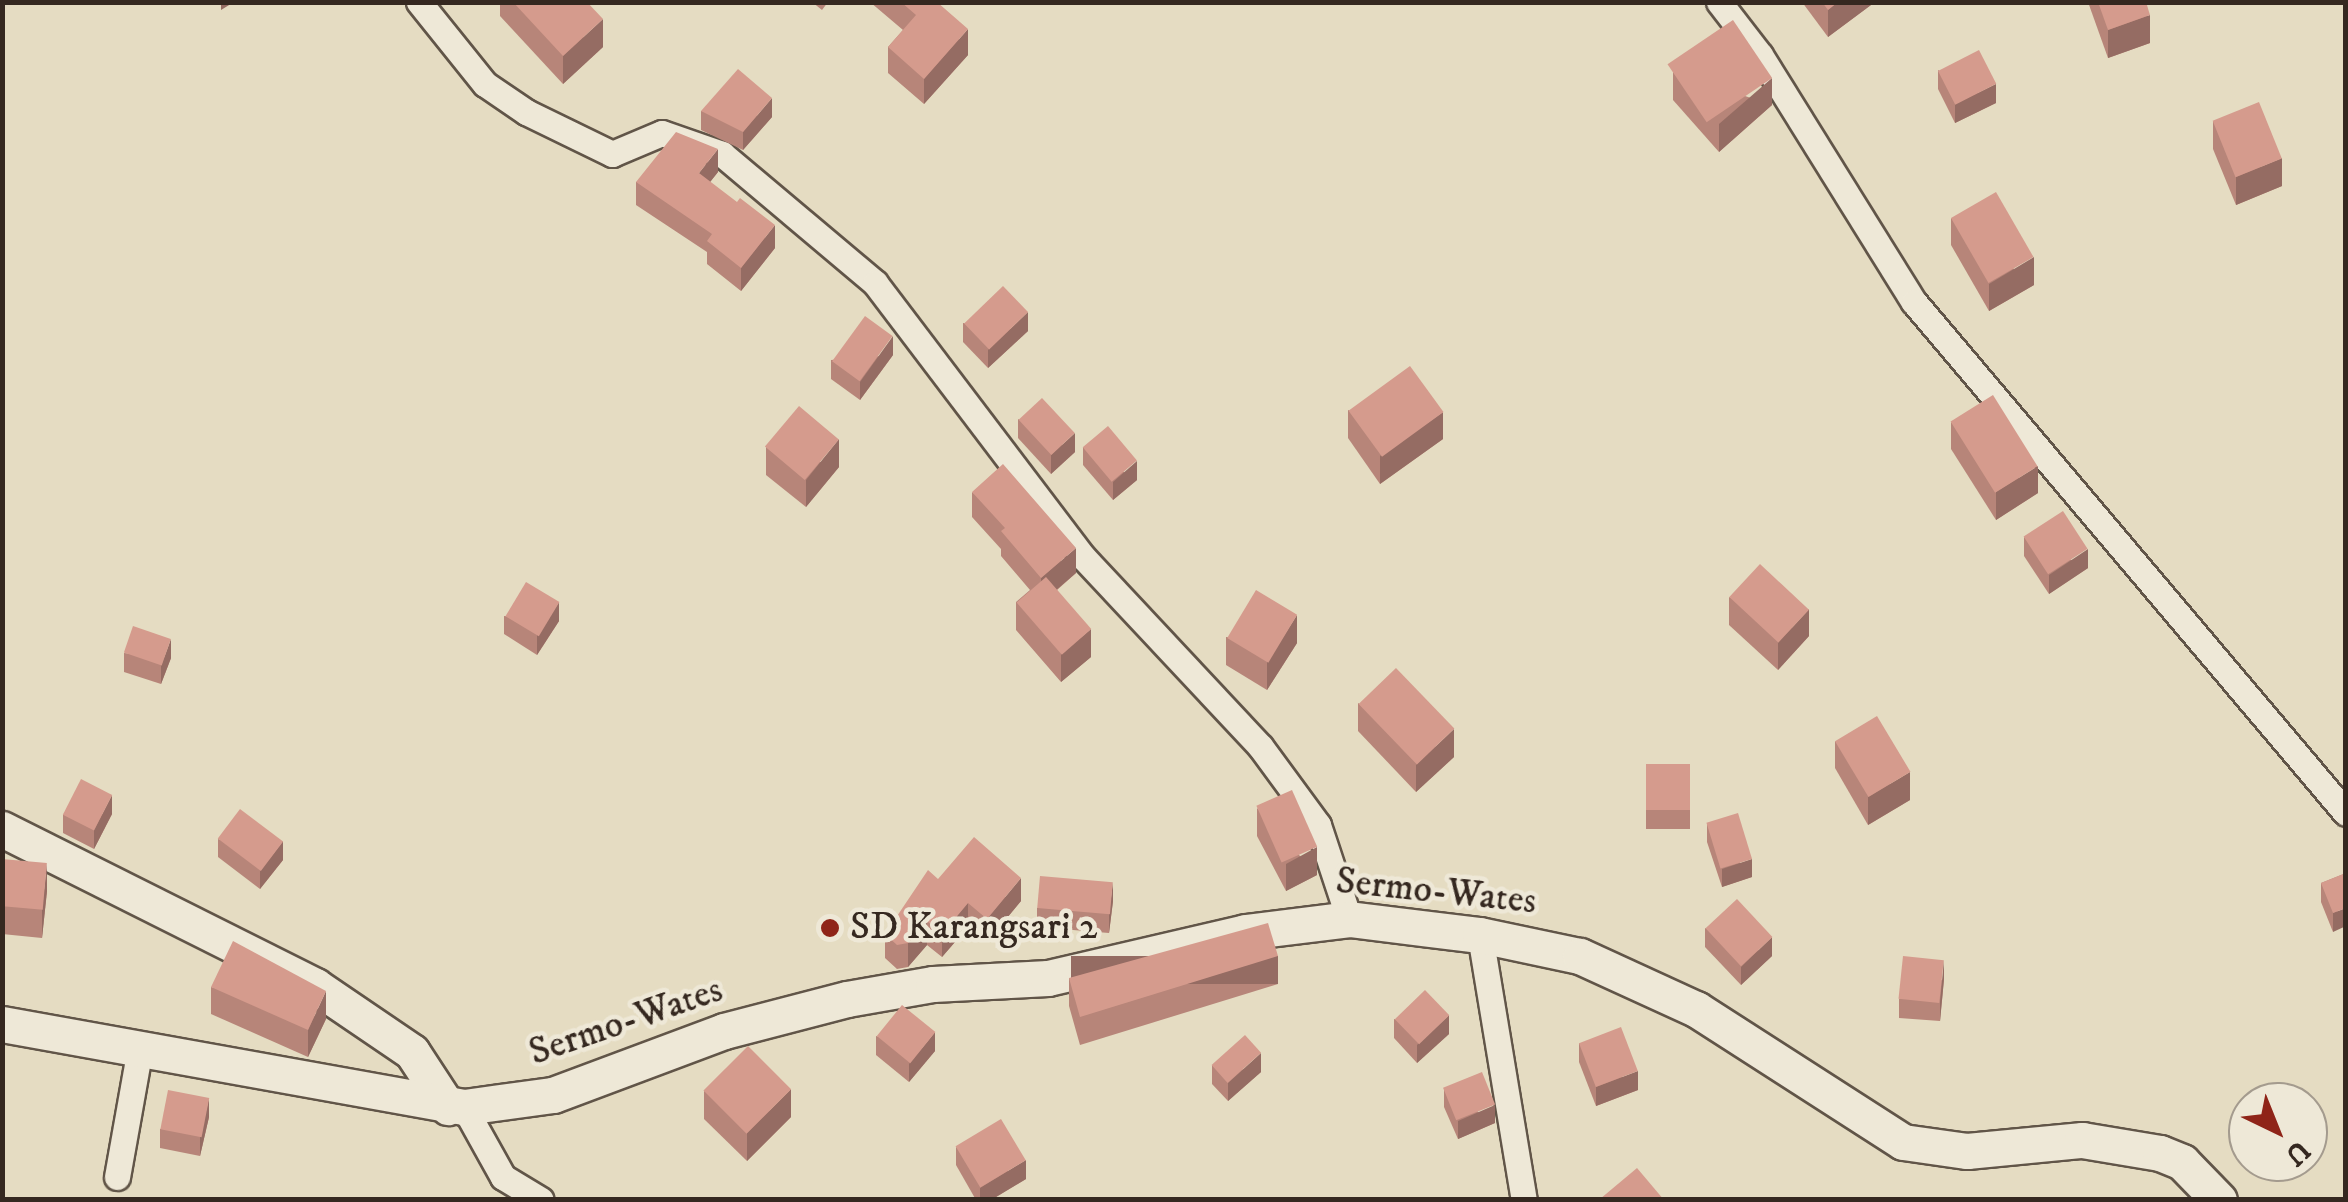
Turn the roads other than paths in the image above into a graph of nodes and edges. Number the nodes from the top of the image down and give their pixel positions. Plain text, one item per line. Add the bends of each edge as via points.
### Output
1 (418, 2) edge
2 (1718, 2) edge
3 (2346, 813) edge
4 (2, 829) edge
5 (1350, 920) junction
6 (1480, 935) junction
7 (2, 1024) edge
8 (140, 1048) junction
9 (456, 1108) junction
10 (117, 1176) dead end
11 (541, 1200) edge
12 (1524, 1200) edge
13 (2220, 1200) edge

1 - 5 street via 486,84 526,112 612,154 662,134 722,154 874,283 1083,556 1260,746 1318,825
2 - 3 street via 1760,55 1914,302
4 - 9 main road via 315,986 412,1052
5 - 6 main road, Sermo-Wates
5 - 9 main road, Sermo-Wates via 1245,932 1048,978 933,984 847,999 724,1031 553,1094
6 - 12 street
6 - 13 main road, Sermo-Wates via 1580,956 1696,1009 1903,1142 1966,1151 2082,1140 2160,1153 2182,1162
7 - 8 main road, Sermo-Wates
8 - 9 main road, Sermo-Wates
8 - 10 street
9 - 11 street via 503,1177

